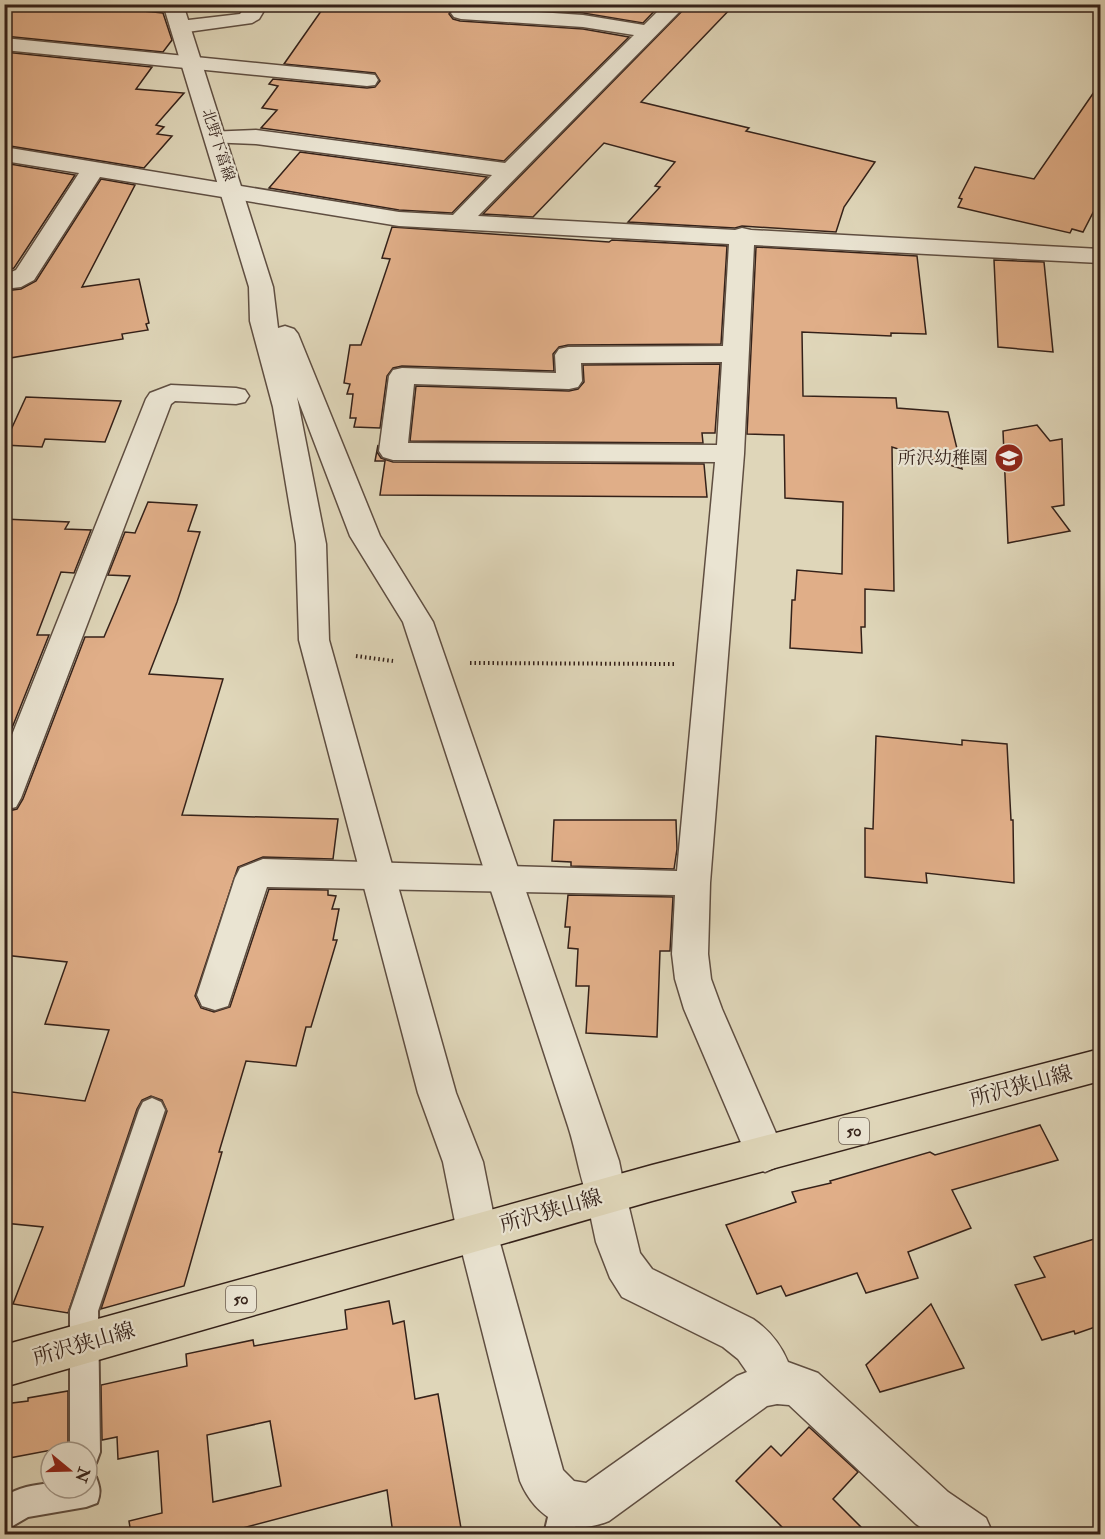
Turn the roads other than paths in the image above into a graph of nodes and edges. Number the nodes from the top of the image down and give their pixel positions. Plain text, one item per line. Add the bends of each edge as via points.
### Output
1 (173, 4) edge
2 (258, 4) edge
3 (599, 4) edge
4 (677, 4) edge
5 (461, 13) dead end
6 (584, 21) junction
7 (180, 27) junction
8 (650, 32) junction
9 (4, 44) edge
10 (191, 61) junction
11 (367, 80) dead end
12 (215, 137) junction
13 (4, 154) edge
14 (93, 169) junction
15 (510, 171) junction
16 (233, 192) junction
17 (461, 220) junction
18 (1101, 232) edge
19 (742, 235) junction
20 (1095, 256) edge
21 (4, 282) edge
22 (261, 287) junction
23 (736, 354) junction
24 (236, 396) dead end
25 (730, 454) junction
26 (4, 798) edge
27 (380, 877) junction
28 (503, 880) junction
29 (671, 883) dead end
30 (215, 995) dead end
31 (1101, 1065) edge
32 (152, 1110) dead end
33 (765, 1154) junction
34 (606, 1195) junction
35 (477, 1232) junction
36 (82, 1344) junction
37 (4, 1366) edge
38 (773, 1381) junction
39 (85, 1440) edge
40 (39, 1500) edge
41 (4, 1516) edge
42 (562, 1519) edge
43 (970, 1534) edge

1 - 7 street, 北野下富線
2 - 7 street via 245,19
3 - 6 street
4 - 8 street
5 - 6 street
6 - 8 street
7 - 10 street, 北野下富線
8 - 15 street
9 - 10 street
10 - 11 street
10 - 12 street, 北野下富線
12 - 15 street via 256,137
12 - 16 street, 北野下富線
13 - 14 street
14 - 16 street
14 - 21 street via 25,275
15 - 17 street
16 - 17 street via 399,219
16 - 22 street, 北野下富線
17 - 19 street
18 - 20 street
19 - 20 street
19 - 23 street
22 - 27 street via 263,321 286,408 310,544 314,640
22 - 28 street via 279,317 362,529 418,622
23 - 25 street
23 - 25 street via 568,355 569,381 402,376 393,451
24 - 26 street via 171,393 159,399
25 - 33 street via 690,954 703,1009
27 - 28 street
27 - 30 street via 263,873 252,878
27 - 35 street via 437,1093 463,1162
28 - 29 street
28 - 34 street via 588,1126
31 - 33 main road, 所沢狭山線 / 50
32 - 36 lane via 84,1311
33 - 34 main road, 所沢狭山線 / 50
34 - 35 main road, 所沢狭山線 / 50
34 - 38 street via 628,1273 637,1283 753,1344
35 - 36 main road, 所沢狭山線 / 50
35 - 42 street via 543,1481
36 - 37 main road, 所沢狭山線 / 50
36 - 39 lane
38 - 42 street via 734,1403 605,1498 593,1505 579,1506
38 - 43 street via 803,1388 932,1508
40 - 41 lane via 22,1503

